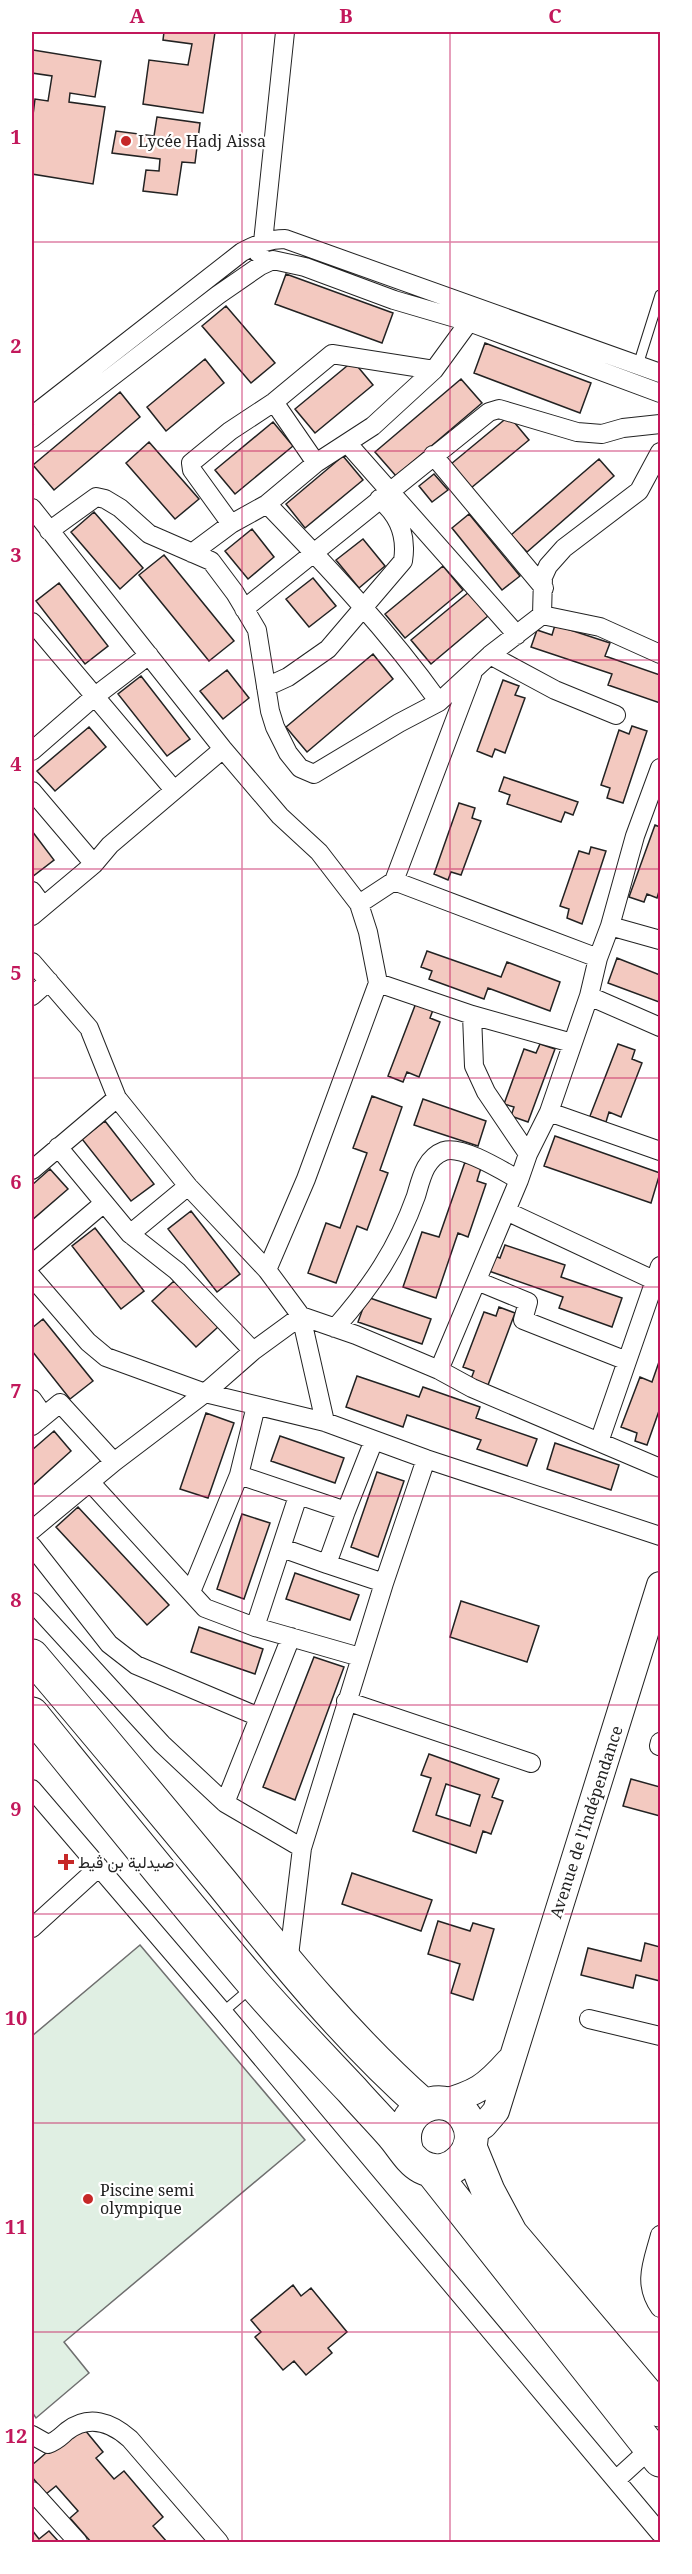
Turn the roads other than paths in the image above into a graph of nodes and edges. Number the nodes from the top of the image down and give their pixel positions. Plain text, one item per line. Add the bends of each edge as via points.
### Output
1 (285, 32) edge
2 (262, 242) junction
3 (250, 274) junction
4 (660, 295) edge
5 (469, 322) junction
6 (638, 365) junction
7 (434, 370) junction
8 (660, 373) edge
9 (660, 393) edge
10 (274, 402) junction
11 (32, 416) edge
12 (660, 424) edge
13 (32, 438) edge
14 (348, 444) junction
15 (660, 452) edge
16 (433, 455) junction
17 (316, 463) junction
18 (384, 495) junction
19 (267, 504) junction
20 (32, 508) edge
21 (231, 524) junction
22 (48, 531) junction
23 (192, 553) junction
24 (314, 554) junction
25 (544, 588) junction
26 (363, 608) junction
27 (244, 609) junction
28 (543, 615) junction
29 (32, 622) edge
30 (517, 635) junction
31 (660, 654) edge
32 (149, 655) junction
33 (490, 655) junction
34 (474, 671) junction
35 (266, 687) junction
36 (94, 698) junction
37 (439, 702) junction
38 (616, 714) dead end
39 (223, 748) junction
40 (32, 751) edge
41 (660, 768) edge
42 (174, 790) junction
43 (32, 791) edge
44 (94, 864) junction
45 (394, 881) junction
46 (32, 891) edge
47 (359, 904) junction
48 (37, 911) edge
49 (610, 926) junction
50 (660, 940) edge
51 (598, 958) junction
52 (32, 962) edge
53 (49, 981) junction
54 (378, 983) junction
55 (32, 996) edge
56 (588, 996) junction
57 (472, 1015) junction
58 (660, 1027) edge
59 (572, 1043) junction
60 (117, 1098) junction
61 (549, 1112) junction
62 (58, 1147) junction
63 (660, 1151) edge
64 (528, 1154) junction
65 (32, 1170) edge
66 (519, 1180) junction
67 (188, 1186) junction
68 (104, 1203) junction
69 (506, 1212) junction
70 (130, 1234) junction
71 (32, 1264) edge
72 (267, 1270) junction
73 (32, 1277) edge
74 (659, 1277) edge
75 (477, 1281) junction
76 (301, 1316) junction
77 (335, 1328) junction
78 (254, 1351) junction
79 (627, 1361) junction
80 (439, 1370) junction
81 (205, 1393) junction
82 (32, 1399) edge
83 (256, 1406) junction
84 (38, 1421) edge
85 (325, 1422) junction
86 (374, 1440) junction
87 (599, 1442) junction
88 (426, 1459) junction
89 (114, 1462) junction
90 (660, 1468) edge
91 (239, 1475) junction
92 (91, 1483) junction
93 (298, 1496) junction
94 (346, 1511) junction
95 (32, 1530) edge
96 (660, 1536) edge
97 (32, 1546) edge
98 (282, 1548) junction
99 (327, 1564) junction
100 (384, 1583) junction
101 (660, 1585) edge
102 (191, 1592) junction
103 (32, 1602) edge
104 (255, 1627) junction
105 (291, 1637) junction
106 (32, 1656) edge
107 (360, 1657) junction
108 (346, 1701) junction
109 (32, 1714) edge
110 (259, 1717) junction
111 (531, 1763) dead end
112 (32, 1789) edge
113 (225, 1803) junction
114 (302, 1848) junction
115 (99, 1868) junction
116 (32, 1928) edge
117 (288, 1964) junction
118 (255, 1985) junction
119 (223, 2012) junction
120 (589, 2019) dead end
121 (660, 2036) edge
122 (511, 2059) junction
123 (433, 2104) junction
124 (471, 2140) junction
125 (419, 2161) junction
126 (660, 2235) edge
127 (660, 2308) edge
128 (660, 2410) edge
129 (32, 2435) edge
130 (655, 2455) edge
131 (616, 2480) junction
132 (32, 2491) edge
133 (660, 2533) edge
134 (78, 2542) edge
135 (219, 2542) edge

1 - 2 street
2 - 3 street
2 - 6 street via 285,239
2 - 11 street via 231,260
3 - 5 street via 273,260 305,267
3 - 13 street
4 - 6 lane
5 - 7 street
5 - 9 street
6 - 8 street
7 - 10 street via 332,354
7 - 14 street
10 - 17 street
10 - 21 street via 191,463 192,470
12 - 16 street via 602,434 578,432 499,409 489,412
14 - 17 street
14 - 18 street
15 - 25 street via 639,491 564,548 548,566
16 - 18 street
16 - 25 street
17 - 19 street
18 - 24 street
18 - 26 street via 405,545 403,561
18 - 30 street
19 - 21 street
19 - 24 street
20 - 22 street
21 - 23 street
22 - 23 street via 96,497 120,508 149,534
22 - 32 street
23 - 27 street via 211,561
24 - 26 street
24 - 27 street
25 - 28 street
26 - 35 street via 328,649
26 - 37 street via 410,661
27 - 35 street via 256,630
28 - 30 street
28 - 31 street via 600,627
29 - 36 street
30 - 33 street
32 - 36 street
32 - 39 street
33 - 34 street
33 - 38 street via 555,690
34 - 37 street
34 - 45 street
35 - 37 street via 270,711 288,753 300,768 314,774
36 - 40 street
36 - 42 street
39 - 42 street
39 - 47 street via 280,816 319,852
41 - 49 street via 634,836
42 - 44 street via 110,845
43 - 44 street
44 - 48 street
45 - 47 street
45 - 51 street
46 - 48 street
47 - 54 street
49 - 50 street
49 - 51 street
51 - 56 street
52 - 53 street
53 - 55 street
53 - 60 street via 89,1028
54 - 57 street
54 - 72 street via 306,1179
56 - 58 street
56 - 59 street
57 - 59 street
57 - 64 street via 474,1066 486,1092
59 - 61 street
60 - 62 street
60 - 67 street
61 - 63 street
61 - 64 street
62 - 65 street
62 - 68 street
64 - 66 street
66 - 69 street
66 - 77 street via 477,1156 446,1150 433,1156 389,1258
67 - 70 street
67 - 72 street
68 - 70 street
68 - 71 street
69 - 74 street
69 - 75 street
70 - 78 street via 177,1271
72 - 76 street
73 - 81 street via 88,1342 106,1356
74 - 79 street
75 - 79 street via 528,1302 524,1320
75 - 80 street
76 - 77 street
76 - 78 street
76 - 85 street
77 - 80 street
78 - 81 street
79 - 87 street
80 - 87 street via 472,1389
81 - 83 street
81 - 89 street
82 - 84 street
83 - 85 street
83 - 91 street
84 - 89 street via 60,1403
85 - 86 street
86 - 88 street
86 - 94 street
87 - 90 street
88 - 96 street
88 - 100 street
89 - 92 street
91 - 93 street
91 - 102 street
92 - 95 street
92 - 102 street
93 - 94 street
93 - 98 street
94 - 99 street
97 - 110 street via 109,1644 136,1665
98 - 99 street
98 - 104 street
99 - 100 street
100 - 107 street
101 - 122 main road, Avenue de l'Indépendance
102 - 104 street via 205,1608
103 - 113 street via 162,1744
104 - 105 street
105 - 107 street
105 - 110 street
106 - 117 highway
107 - 108 street
108 - 111 street
108 - 114 street
109 - 118 highway
110 - 113 street
112 - 115 street
113 - 114 street
114 - 117 street
115 - 116 street
115 - 119 street
117 - 123 highway via 386,2072
118 - 119 lane
118 - 125 highway
119 - 131 street
120 - 121 street
122 - 123 main road via 488,2084 471,2094
122 - 124 main road, Avenue de l'Indépendance via 496,2111
123 - 124 highway via 456,2108 467,2120
123 - 125 highway via 411,2115 407,2122 404,2137
124 - 125 highway via 459,2163 451,2168
124 - 128 highway via 488,2191 511,2234
125 - 130 highway
126 - 127 street via 648,2277
129 - 135 street via 48,2444 82,2421 118,2428
130 - 131 street
131 - 133 street
132 - 134 street

